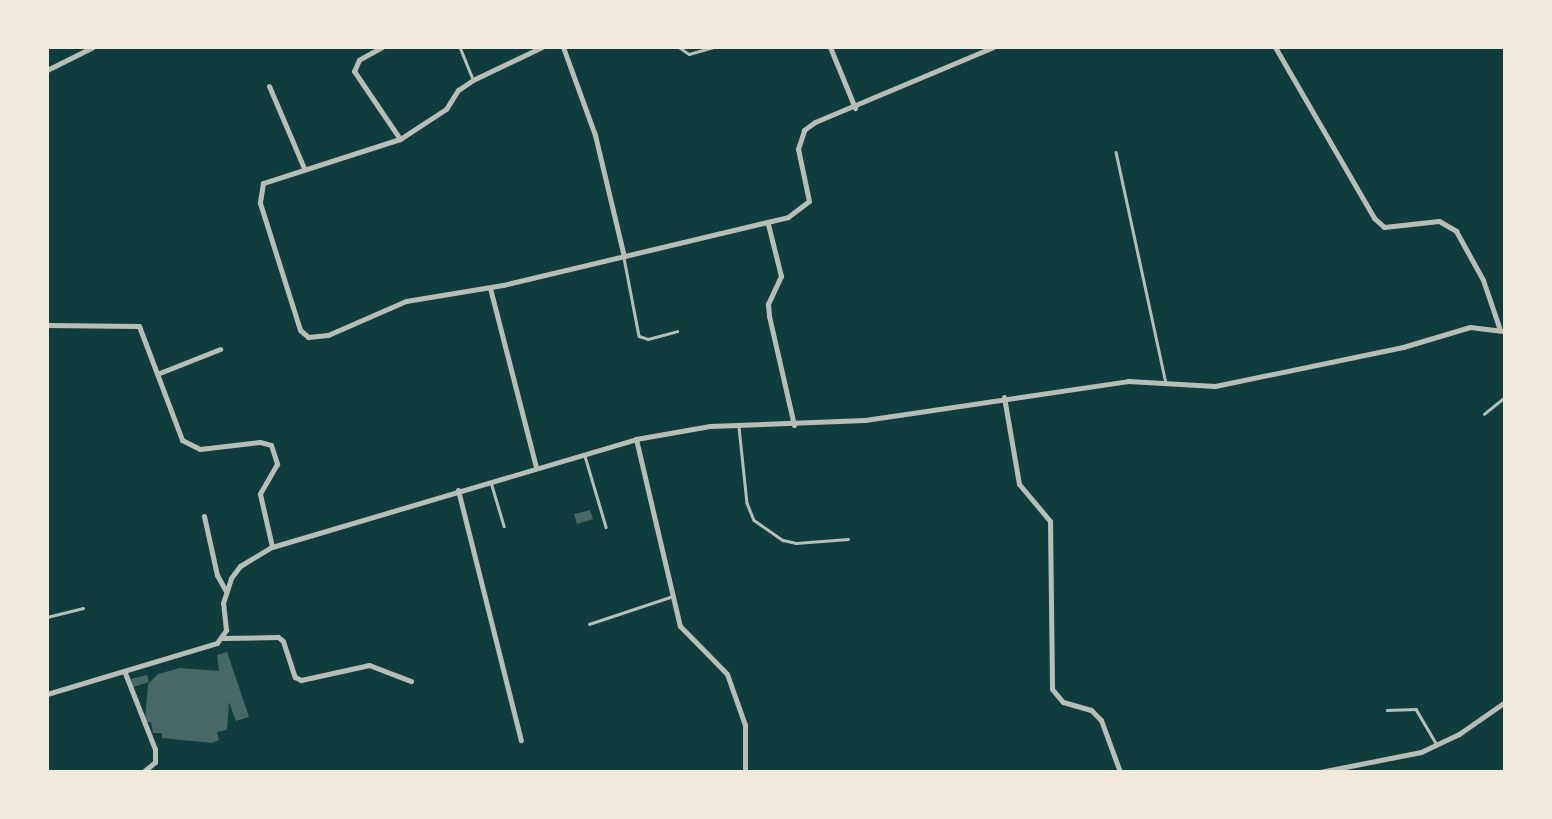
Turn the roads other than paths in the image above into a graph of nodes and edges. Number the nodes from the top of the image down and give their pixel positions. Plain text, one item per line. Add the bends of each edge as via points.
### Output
1 (93, 47) edge
2 (382, 47) edge
3 (460, 47) edge
4 (542, 47) edge
5 (563, 47) edge
6 (679, 47) edge
7 (714, 47) edge
8 (830, 47) edge
9 (993, 47) edge
10 (1275, 47) edge
11 (47, 70) edge
12 (473, 80) junction
13 (270, 86) dead end
14 (855, 108) junction
15 (400, 139) junction
16 (1116, 152) dead end
17 (304, 168) junction
18 (768, 224) junction
19 (624, 257) junction
20 (491, 288) junction
21 (47, 325) edge
22 (1502, 329) edge
23 (677, 331) dead end
24 (220, 349) dead end
25 (157, 374) junction
26 (1166, 383) junction
27 (1004, 397) junction
28 (1505, 397) edge
29 (1484, 414) dead end
30 (739, 425) junction
31 (794, 425) junction
32 (636, 439) junction
33 (584, 453) junction
34 (536, 467) junction
35 (490, 480) junction
36 (458, 490) junction
37 (204, 516) dead end
38 (504, 526) dead end
39 (606, 527) dead end
40 (848, 538) dead end
41 (272, 547) junction
42 (226, 591) junction
43 (673, 596) junction
44 (83, 608) dead end
45 (47, 617) edge
46 (589, 624) dead end
47 (223, 638) junction
48 (125, 673) junction
49 (411, 681) dead end
50 (47, 694) edge
51 (1505, 702) edge
52 (1387, 710) dead end
53 (521, 740) dead end
54 (1437, 745) junction
55 (1216, 771) edge
56 (143, 772) edge
57 (746, 772) edge
58 (1120, 772) edge
59 (1167, 772) edge
60 (1244, 772) edge
61 (1320, 772) edge

1 - 11 street
2 - 15 street via 359,60 354,71
3 - 12 lane
4 - 12 street
5 - 19 street via 595,135
6 - 7 lane via 689,54
8 - 14 street
9 - 14 street
10 - 22 street via 1374,218 1384,227 1438,221 1456,231 1483,280
12 - 15 street via 458,90 446,109
13 - 17 street
14 - 18 street via 804,130 798,149 809,201 804,208
15 - 17 street
16 - 26 lane
17 - 20 street via 275,176 258,191 300,330 308,337 328,335 406,301
18 - 19 street
18 - 31 street via 781,276 768,304 769,316
19 - 20 street
19 - 23 lane via 639,336
20 - 34 street
21 - 25 street via 139,327
22 - 26 street via 1470,327 1215,386
24 - 25 street
25 - 41 street via 182,440 189,446 271,445 276,464 260,494
26 - 27 street via 1128,381
27 - 31 street via 865,420
27 - 58 street via 1020,484 1050,521 1052,689 1063,702 1091,710 1101,720
28 - 29 lane
30 - 31 street
30 - 32 street
30 - 40 lane via 747,503 754,520 796,543
32 - 33 street
32 - 43 street
33 - 34 street
33 - 39 lane
34 - 35 street
35 - 36 street
35 - 38 lane
36 - 41 street
36 - 53 street
37 - 42 street via 216,575
41 - 42 street via 240,566
42 - 47 street
43 - 46 lane
43 - 57 street via 680,626 695,646 718,660 739,704 747,743
44 - 45 lane
47 - 48 street via 204,649
47 - 49 street via 278,637 284,641 295,677 301,680 369,665
48 - 50 street
48 - 56 street via 155,749 155,762
51 - 54 street
52 - 54 lane via 1416,709
54 - 61 street via 1370,765
55 - 59 street
55 - 60 street

